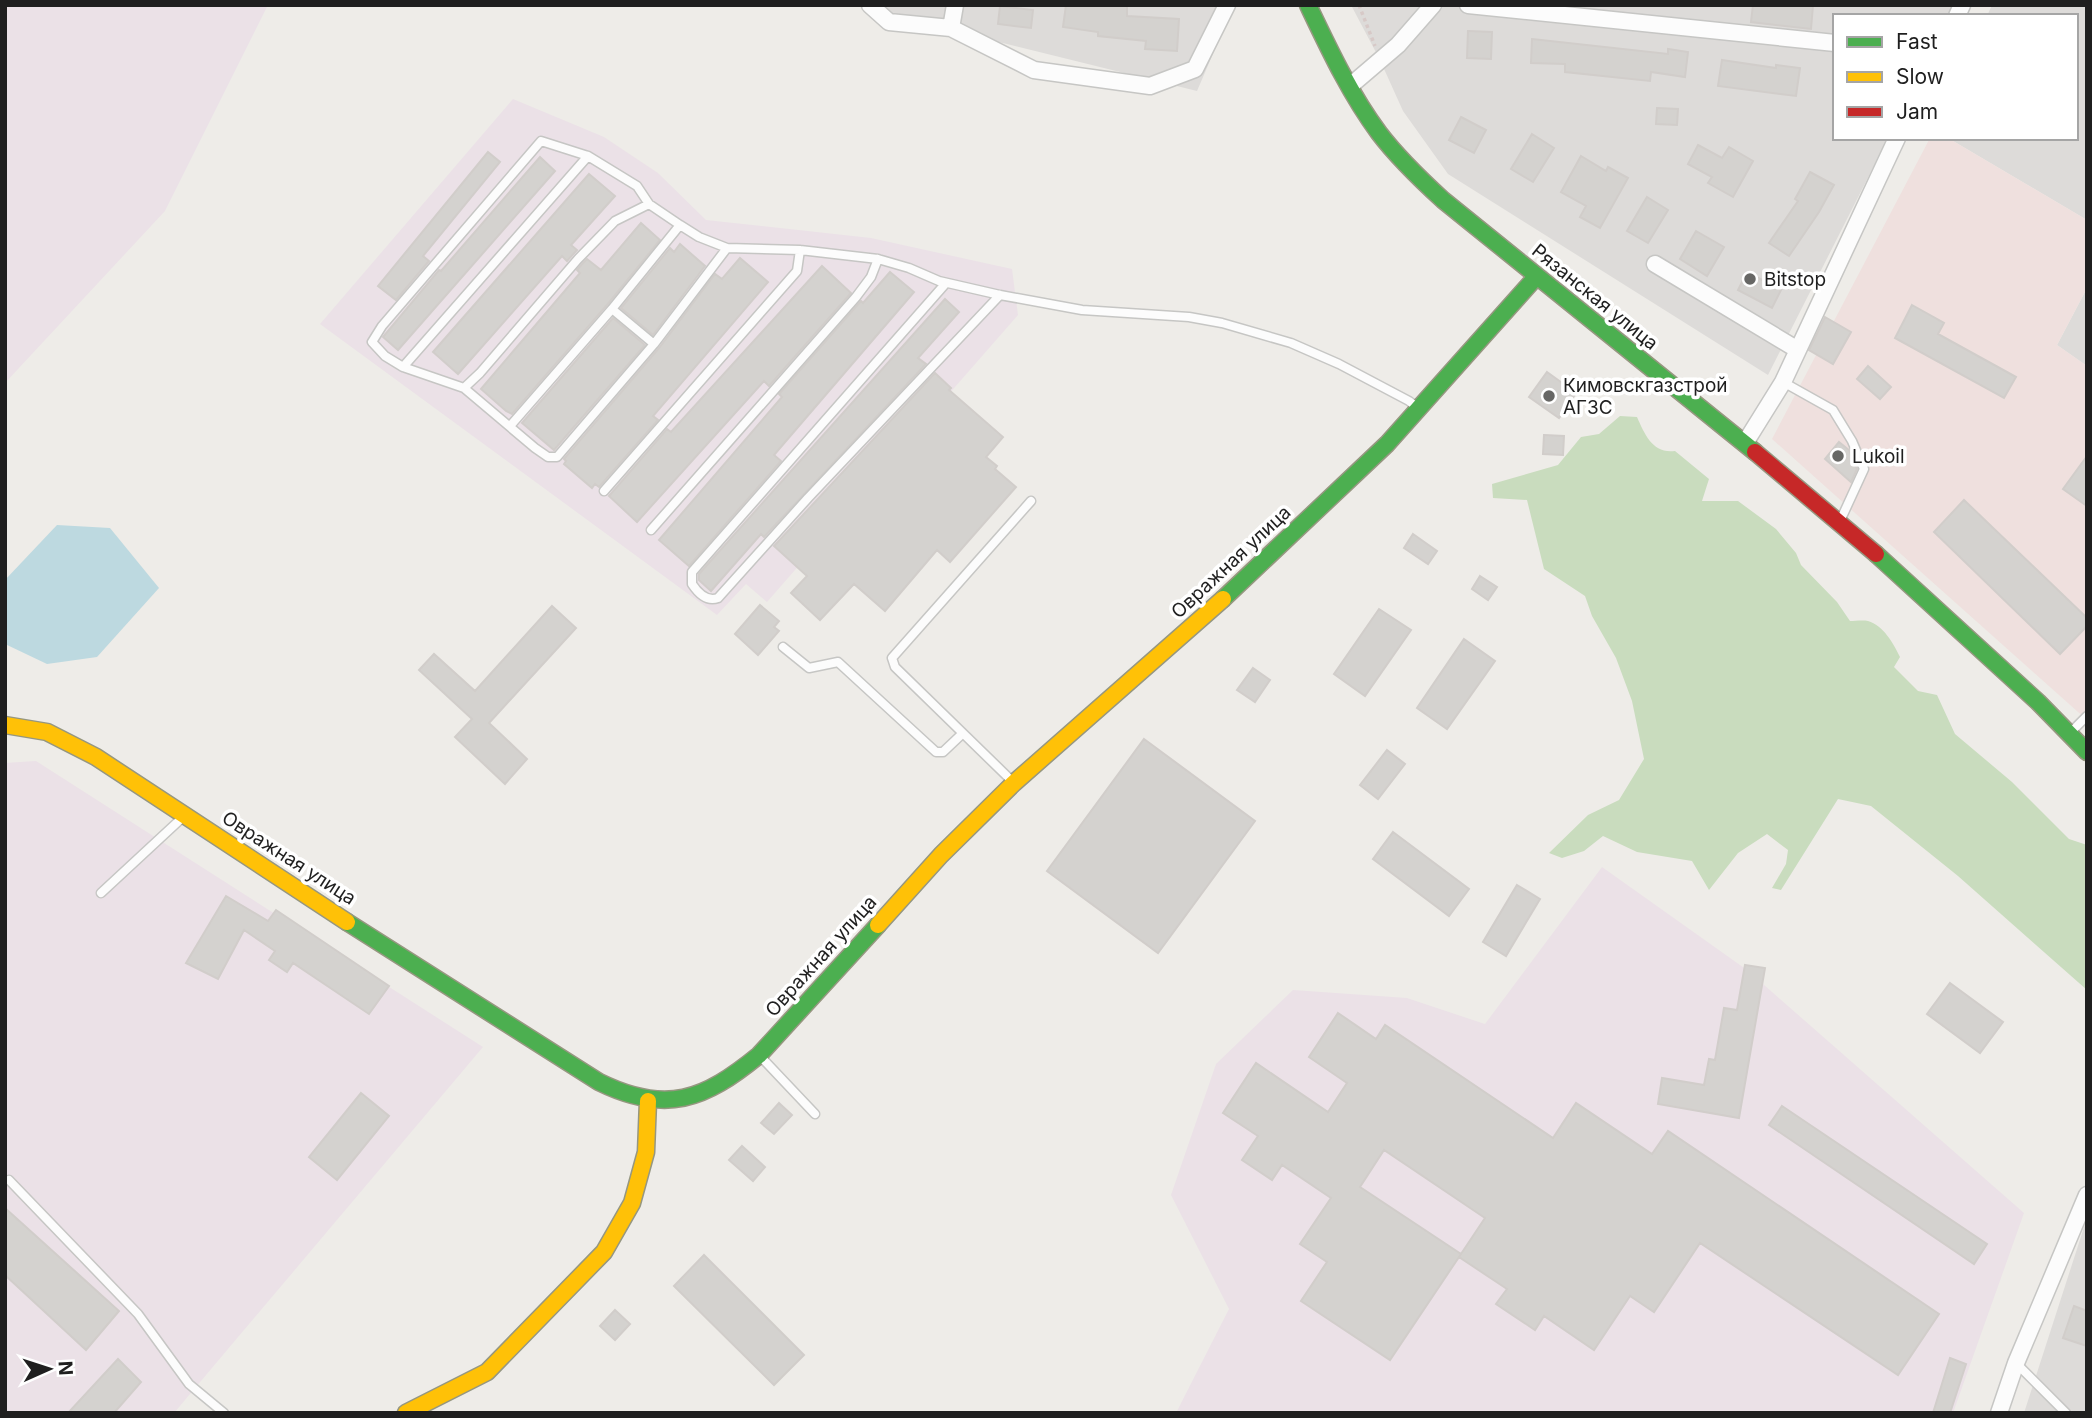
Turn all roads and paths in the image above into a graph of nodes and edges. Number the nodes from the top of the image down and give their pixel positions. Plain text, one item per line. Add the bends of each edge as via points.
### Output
1 (870, 5) edge
2 (955, 5) edge
3 (1227, 5) edge
4 (1308, 5) edge
5 (1359, 5) edge
6 (1433, 5) edge
7 (1468, 5) edge
8 (951, 28) junction
9 (1833, 43) edge
10 (1380, 60) junction
11 (1350, 86) junction
12 (1895, 140) edge
13 (588, 156) junction
14 (649, 204) junction
15 (680, 225) junction
16 (727, 248) junction
17 (800, 250) junction
18 (878, 259) junction
19 (1655, 264) dead end
20 (1536, 277) junction
21 (946, 283) junction
22 (1000, 295) junction
23 (612, 309) junction
24 (654, 344) junction
25 (1798, 350) junction
26 (403, 367) junction
27 (1783, 382) junction
28 (464, 388) junction
29 (1420, 410) junction
30 (510, 426) junction
31 (1745, 443) junction
32 (604, 491) dead end
33 (1031, 501) dead end
34 (1839, 525) junction
35 (651, 530) dead end
36 (783, 647) dead end
37 (2087, 716) edge
38 (5, 725) edge
39 (2070, 733) junction
40 (962, 734) junction
41 (2087, 752) edge
42 (1014, 783) junction
43 (185, 815) junction
44 (101, 893) dead end
45 (759, 1055) junction
46 (648, 1101) junction
47 (816, 1114) dead end
48 (9, 1180) dead end
49 (2087, 1195) edge
50 (2016, 1363) junction
51 (224, 1413) edge
52 (406, 1413) edge
53 (1998, 1413) edge
54 (2066, 1413) edge

1 - 8 street via 889,22
2 - 8 street
3 - 8 street via 1195,69 1150,86 1034,70
4 - 11 street, Рязанская улица
5 - 10 path
6 - 10 street
7 - 9 street
10 - 11 street
11 - 20 street, Рязанская улица via 1378,132 1409,168
12 - 25 street
13 - 14 lane via 637,186
13 - 26 lane
13 - 26 lane via 541,141 372,342
14 - 15 lane
14 - 28 lane via 615,222
15 - 16 lane
15 - 23 lane
16 - 17 lane
16 - 24 lane
17 - 18 lane
17 - 32 lane via 797,271
18 - 21 lane
18 - 35 lane via 856,297
19 - 25 street
20 - 29 street, Овражная улица
20 - 31 street, Рязанская улица
21 - 22 lane
21 - 22 lane via 692,572 692,584 705,597 718,598
22 - 29 lane via 1082,310 1222,323 1303,348
23 - 24 lane
23 - 30 lane
24 - 30 lane via 557,457 548,457
25 - 27 street
26 - 28 lane
27 - 31 street
27 - 34 lane via 1833,410 1864,469
28 - 30 lane
29 - 42 street, Овражная улица via 1239,585
31 - 34 street, Рязанская улица
33 - 40 lane via 892,658 895,667
34 - 39 street, Рязанская улица via 1890,566
36 - 40 lane via 809,668 838,662 936,752 943,752
37 - 39 lane
38 - 43 street, Овражная улица via 47,732
39 - 41 street, Рязанская улица
40 - 42 lane
42 - 45 street, Овражная улица via 941,855
43 - 44 lane
43 - 46 street, Овражная улица via 581,1071
45 - 46 street, Овражная улица via 722,1083 685,1097
45 - 47 lane
46 - 52 street via 646,1152 632,1203 604,1252 487,1372
48 - 51 lane via 138,1314 189,1384
49 - 50 street
50 - 53 street
50 - 54 lane

